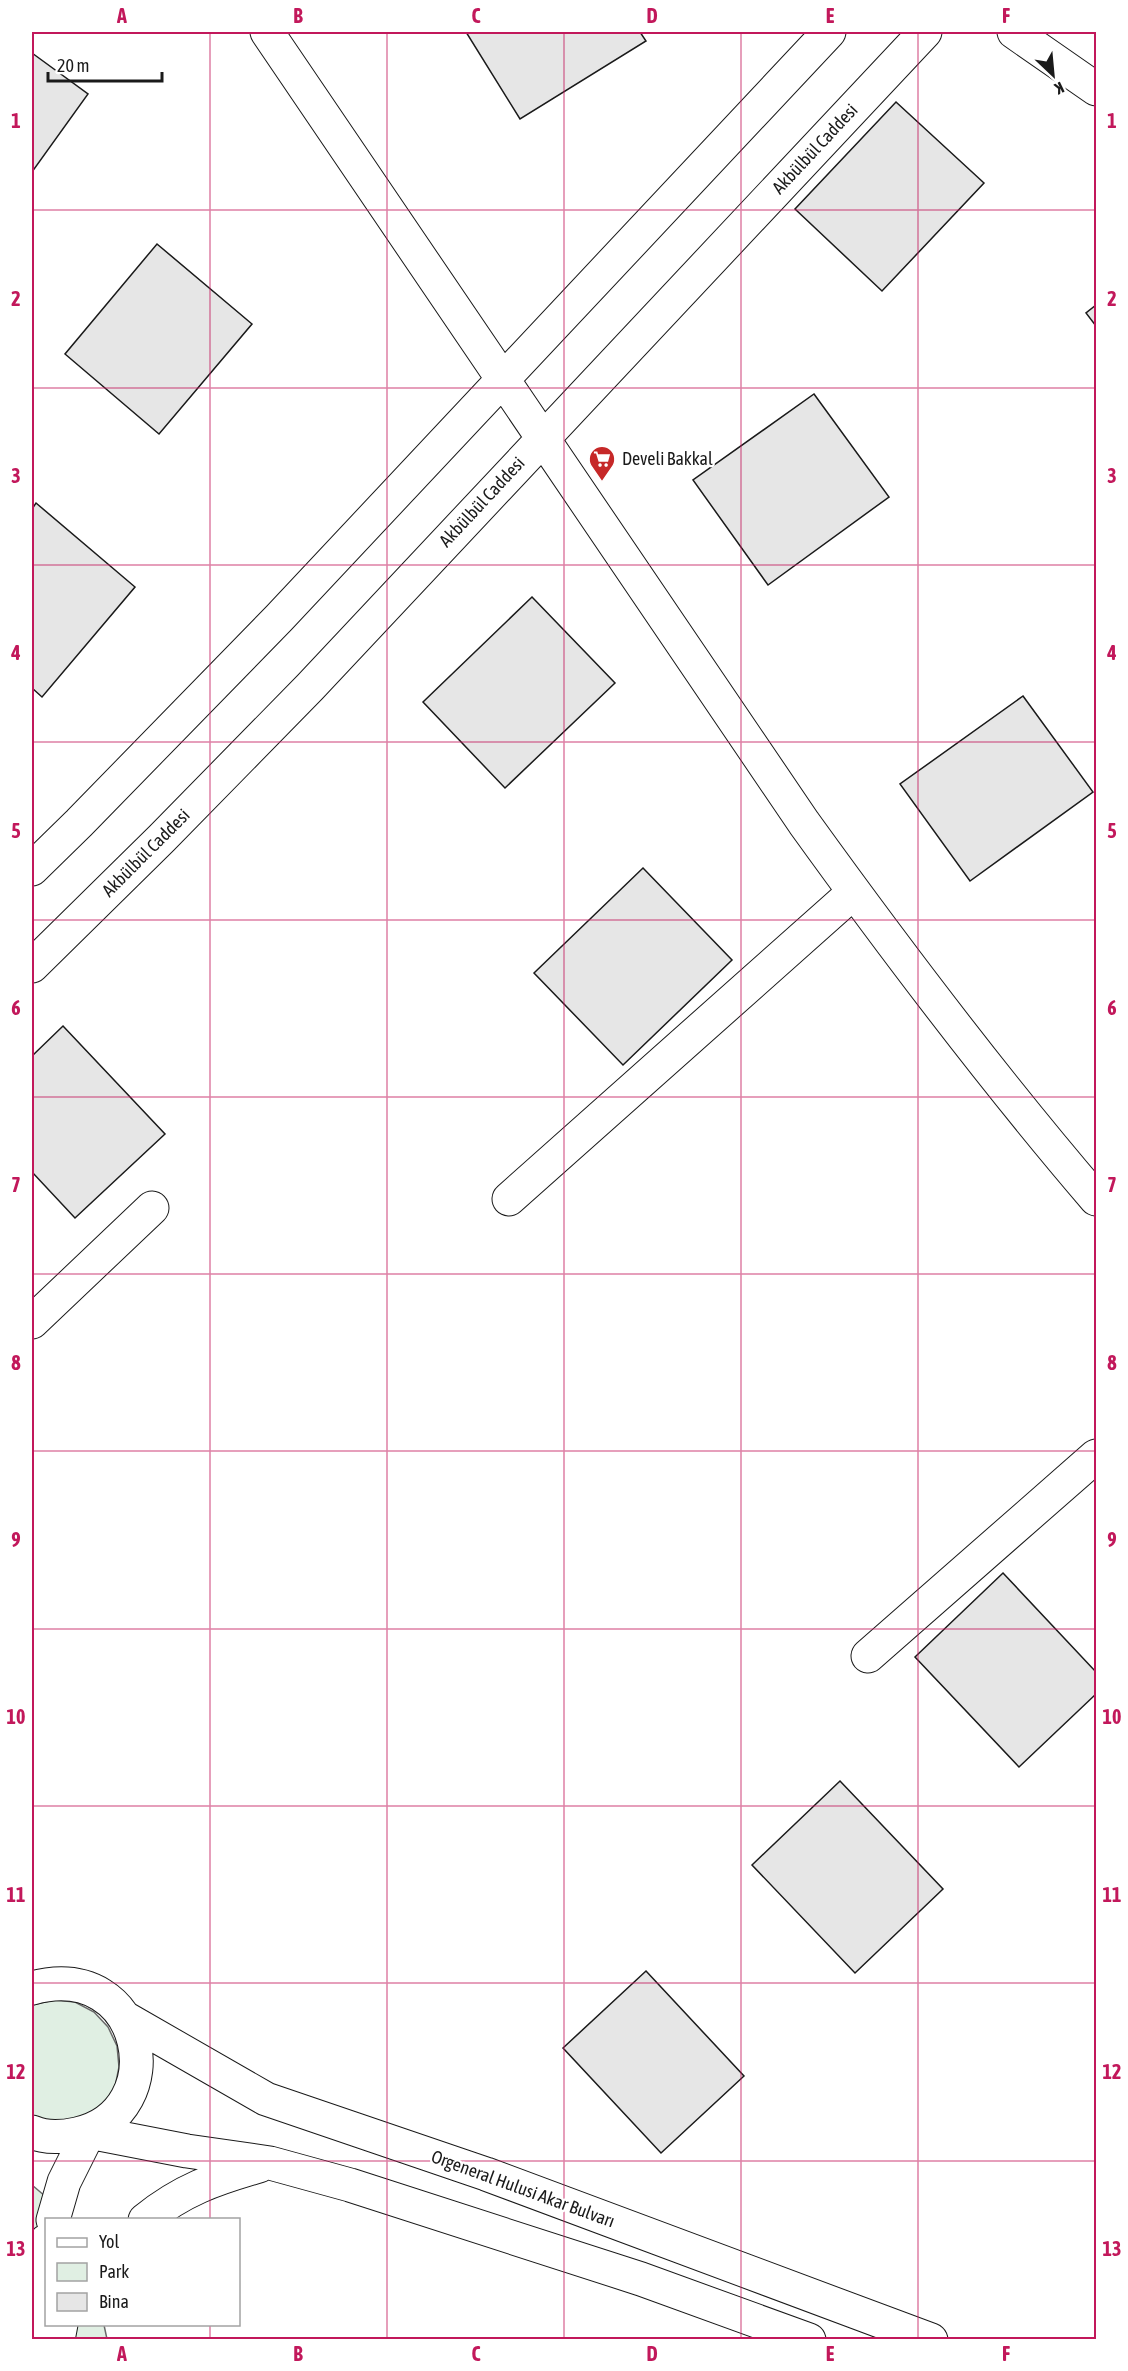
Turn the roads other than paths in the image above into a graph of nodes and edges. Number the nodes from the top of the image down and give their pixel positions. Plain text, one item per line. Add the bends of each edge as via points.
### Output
1 (267, 32) edge
2 (829, 32) edge
3 (925, 32) edge
4 (1014, 32) edge
5 (1096, 89) edge
6 (502, 380) junction
7 (541, 438) junction
8 (32, 869) edge
9 (854, 892) junction
10 (32, 966) edge
11 (509, 1199) dead end
12 (1096, 1199) edge
13 (152, 1208) dead end
14 (32, 1322) edge
15 (1096, 1456) edge
16 (868, 1656) dead end
17 (32, 1962) edge
18 (75, 1984) junction
19 (32, 1988) edge
20 (125, 2018) junction
21 (32, 2132) edge
22 (89, 2132) junction
23 (270, 2163) junction
24 (54, 2218) edge
25 (148, 2218) edge
26 (45, 2245) edge
27 (34, 2340) edge
28 (809, 2340) edge
29 (931, 2340) edge

1 - 6 street
2 - 6 street
3 - 7 street, Akbülbül Caddesi
4 - 5 street
6 - 7 street
6 - 8 street via 246,652
7 - 9 street
7 - 10 street, Akbülbül Caddesi via 310,687
9 - 11 street
9 - 12 street via 972,1048
13 - 14 street
15 - 16 street
17 - 18 street
18 - 19 street via 51,1983
18 - 20 street via 105,1997
20 - 22 street via 135,2043 136,2070 128,2095 112,2117
20 - 29 street, Orgeneral Hulusi Akar Bulvarı via 266,2099 486,2174
21 - 22 street via 63,2137
22 - 23 street
22 - 24 street via 64,2182
23 - 25 street via 210,2181
23 - 28 street via 537,2244
26 - 27 street

